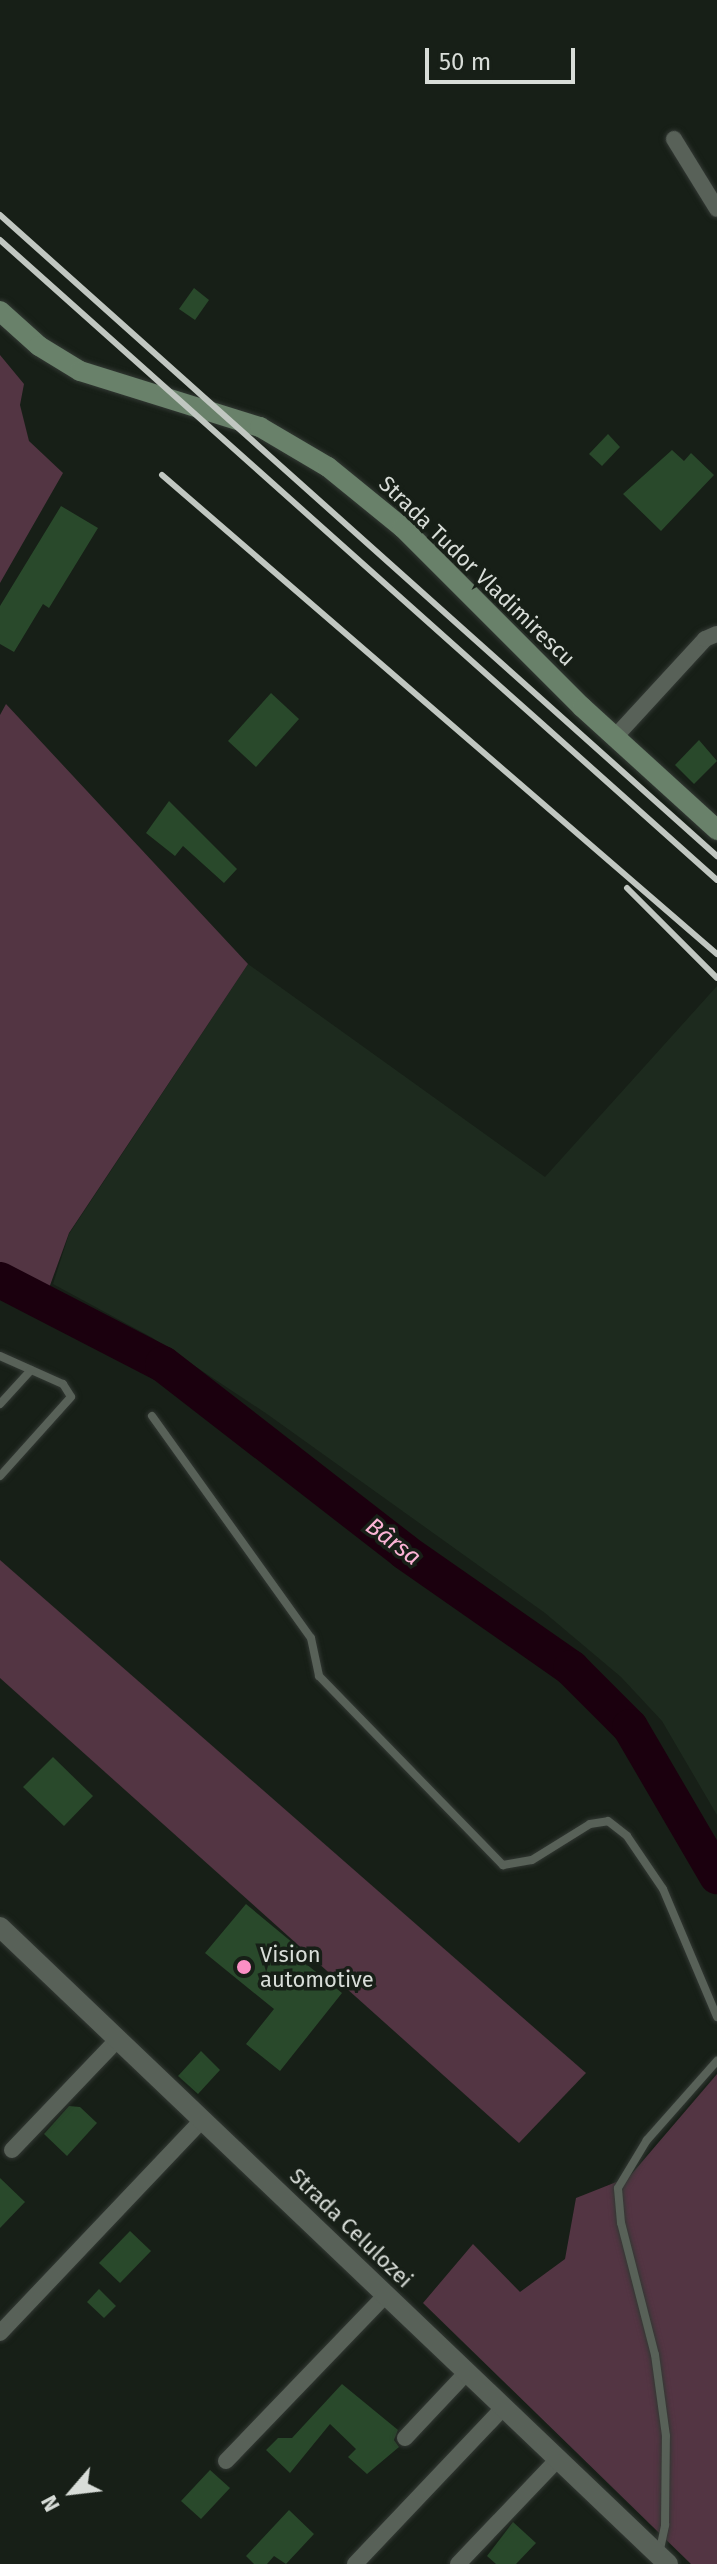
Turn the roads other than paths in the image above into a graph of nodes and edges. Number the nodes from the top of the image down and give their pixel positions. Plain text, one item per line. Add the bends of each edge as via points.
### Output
1 (674, 139) dead end
2 (717, 209) edge
3 (0, 311) edge
4 (717, 634) edge
5 (615, 737) junction
6 (717, 830) edge
7 (0, 1356) edge
8 (31, 1370) junction
9 (0, 1404) edge
10 (152, 1416) dead end
11 (0, 1476) edge
12 (0, 1927) edge
13 (717, 2017) edge
14 (118, 2039) junction
15 (717, 2061) edge
16 (202, 2120) junction
17 (12, 2150) dead end
18 (386, 2295) junction
19 (0, 2333) edge
20 (467, 2372) junction
21 (504, 2407) junction
22 (405, 2438) dead end
23 (558, 2459) junction
24 (226, 2461) dead end
25 (664, 2559) edge
26 (355, 2564) edge
27 (458, 2564) edge

1 - 2 street
3 - 5 main road, Strada Tudor Vladimirescu via 39,346 80,371 232,417 317,459 411,536
4 - 5 street via 705,639
5 - 6 main road, Strada Tudor Vladimirescu
7 - 8 lane
8 - 9 lane
8 - 11 lane via 63,1384 71,1397
10 - 13 lane via 311,1638 319,1676 503,1865 532,1860 590,1824 608,1821 627,1836 663,1889
12 - 14 street, Strada Celulozei
14 - 16 street, Strada Celulozei
14 - 17 street
15 - 25 lane via 647,2140 618,2188 621,2223 655,2355 666,2436
16 - 18 street, Strada Celulozei
16 - 19 street
18 - 20 street, Strada Celulozei
18 - 24 street
20 - 21 street, Strada Celulozei
20 - 22 street
21 - 23 street, Strada Celulozei
21 - 26 street
23 - 25 street, Strada Celulozei
23 - 27 street

